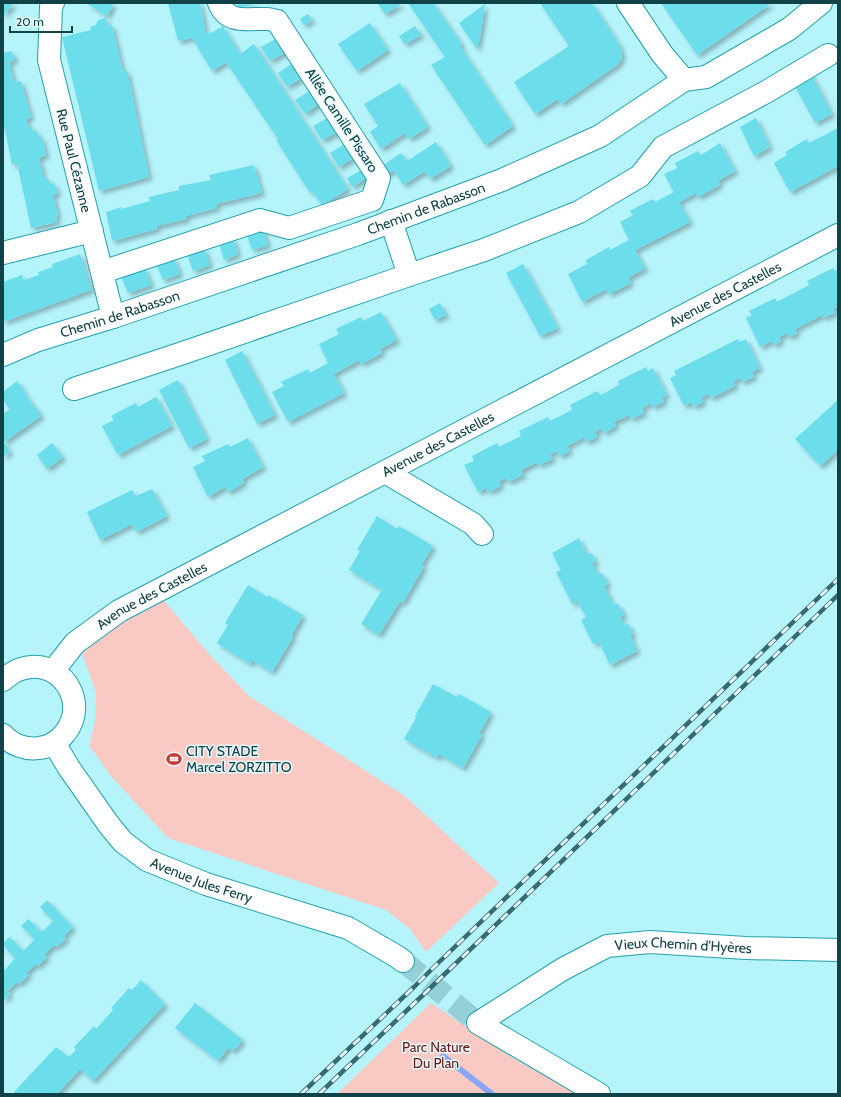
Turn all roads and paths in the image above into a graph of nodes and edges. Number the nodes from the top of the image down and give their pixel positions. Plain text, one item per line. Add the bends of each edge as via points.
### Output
1 (53, 3) edge
2 (219, 3) edge
3 (628, 3) edge
4 (822, 3) edge
5 (828, 55) dead end
6 (684, 80) junction
7 (392, 221) junction
8 (92, 231) junction
9 (838, 235) edge
10 (3, 253) edge
11 (102, 272) junction
12 (409, 275) junction
13 (113, 317) junction
14 (3, 355) edge
15 (74, 389) dead end
16 (384, 472) junction
17 (482, 534) dead end
18 (53, 671) junction
19 (3, 680) edge
20 (4, 739) edge
21 (54, 743) junction
22 (838, 950) edge
23 (399, 958) tunnel mouth
24 (599, 1094) edge

1 - 8 street, Rue Paul Cézanne via 49,60
2 - 11 street, Allée Camille Pissaro via 222,10 232,18 277,21 379,178 372,200 289,228 260,220
3 - 6 street via 662,54
4 - 6 street, Chemin de Rabasson via 789,29 706,77
5 - 12 street via 766,92 663,146 640,176 579,212 484,250
6 - 7 street, Chemin de Rabasson via 600,136 502,180
7 - 12 street
7 - 13 street, Chemin de Rabasson
8 - 10 street
8 - 11 street, Rue Paul Cézanne
9 - 16 street, Avenue des Castelles
11 - 13 street, Rue Paul Cézanne
12 - 15 street
13 - 14 street, Chemin de Rabasson via 38,340
16 - 17 street via 473,524
16 - 18 street, Avenue des Castelles via 119,610 75,642
18 - 19 street via 32,666 12,672
18 - 21 street via 69,686 75,706 70,728
20 - 21 street via 24,748 34,749
21 - 23 street, Avenue Jules Ferry via 106,821 123,842 147,860 206,884 348,928
22 - 24 street, Vieux Chemin d'Hyères via 650,942 607,946 563,969 478,1023

